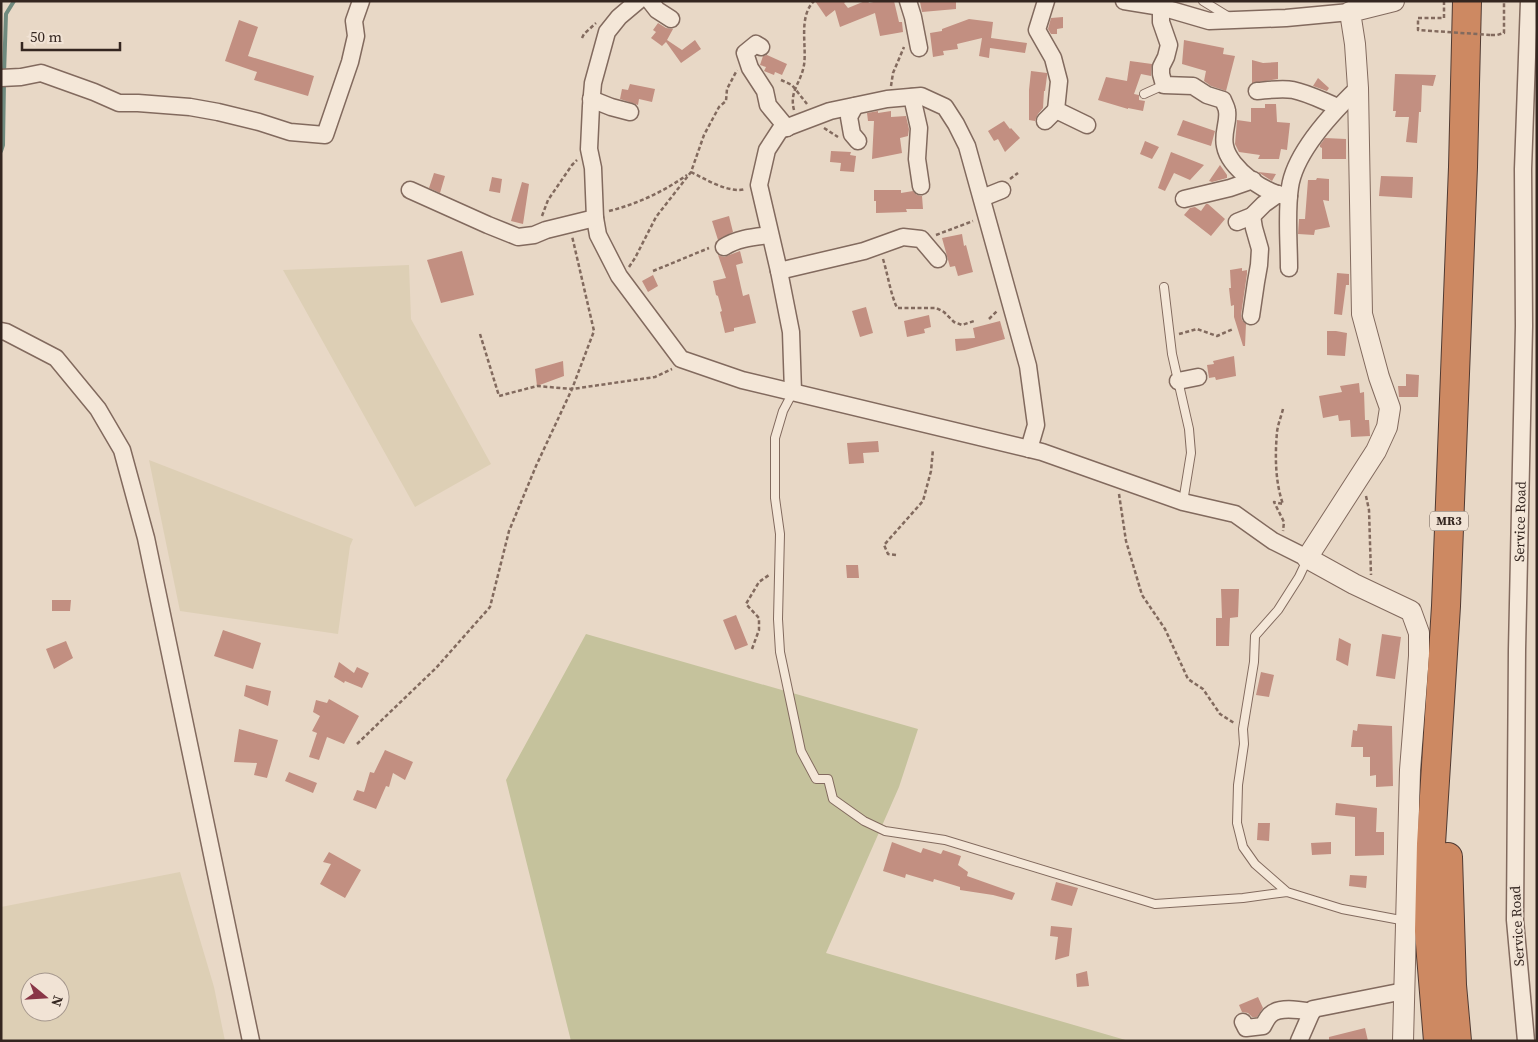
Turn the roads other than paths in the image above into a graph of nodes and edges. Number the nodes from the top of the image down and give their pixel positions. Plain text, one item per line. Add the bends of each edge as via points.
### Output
1 (361, 1) edge
2 (638, 1) edge
3 (650, 1) edge
4 (908, 1) edge
5 (1046, 1) edge
6 (1124, 1) edge
7 (1203, 1) edge
8 (1394, 1) edge
9 (1467, 1) edge
10 (1484, 1) edge
11 (1529, 1) edge
12 (1161, 7) junction
13 (1350, 12) junction
14 (670, 19) dead end
15 (1236, 20) junction
16 (918, 42) road end
17 (761, 47) dead end
18 (7, 78) edge
19 (1164, 85) junction
20 (1358, 88) junction
21 (1257, 91) dead end
22 (1144, 94) dead end
23 (591, 100) junction
24 (901, 100) junction
25 (855, 106) junction
26 (1338, 107) junction
27 (630, 112) dead end
28 (1087, 125) dead end
29 (793, 126) junction
30 (858, 141) dead end
31 (1530, 169) edge
32 (1253, 180) junction
33 (921, 186) dead end
34 (410, 190) dead end
35 (1002, 190) dead end
36 (1284, 195) junction
37 (982, 198) junction
38 (1184, 199) dead end
39 (595, 214) junction
40 (770, 235) junction
41 (726, 245) road end
42 (938, 260) dead end
43 (1289, 268) dead end
44 (779, 271) junction
45 (1164, 287) dead end
46 (1251, 316) dead end
47 (1, 331) edge
48 (1198, 376) dead end
49 (1178, 380) junction
50 (793, 392) junction
51 (1029, 449) junction
52 (1183, 502) junction
53 (1308, 558) junction
54 (1287, 892) junction
55 (1406, 921) junction
56 (1404, 991) junction
57 (1312, 1012) junction
58 (1243, 1022) dead end
59 (251, 1041) edge
60 (1299, 1041) edge
61 (1403, 1041) edge
62 (1438, 1041) edge
63 (1457, 1041) edge
64 (1526, 1041) edge

1 - 18 street via 354,21 356,36 350,62 326,135 290,132 190,107 119,103 41,72
2 - 23 street via 607,32
3 - 14 street
4 - 16 street
5 - 28 street via 1037,30 1053,58 1059,81 1051,116
6 - 12 street
7 - 15 lane
8 - 13 street
9 - 62 highway, MR3 via 1446,606 1428,931
10 - 63 highway, MR3 via 1466,531 1448,865
11 - 31 street, Service Road
12 - 15 street via 1209,21
12 - 19 street via 1161,22 1169,45 1169,58 1161,67
13 - 15 street
13 - 20 street
17 - 29 street via 756,44 745,53 750,68 765,91 768,105
19 - 22 lane
19 - 32 street via 1193,86 1206,95 1223,100 1227,111 1225,147 1232,161
20 - 26 street
20 - 53 street via 1362,314 1390,408 1388,427
21 - 26 street via 1292,90
23 - 27 street
23 - 39 street via 589,149
24 - 25 street
24 - 33 street via 919,128
24 - 37 street via 921,96 945,107 967,146
25 - 29 street via 830,111
25 - 30 street via 849,117 852,134
26 - 36 street via 1301,155
29 - 40 street via 780,130 767,150 759,185
31 - 64 street, Service Road via 1517,650 1515,920
32 - 36 street via 1263,188
32 - 38 street
34 - 39 street via 518,237 569,225
35 - 37 street
36 - 43 street
36 - 46 street via 1264,204 1245,219 1254,228 1260,249
37 - 51 street via 1028,366 1036,424
39 - 50 street via 598,235 619,276 681,359 742,380
40 - 41 street
40 - 44 street
42 - 44 street via 921,239 903,237
44 - 50 street via 791,332
45 - 49 lane
47 - 59 street via 56,358 98,409 122,450 146,538
48 - 49 street
49 - 52 lane via 1192,452
50 - 51 street
50 - 54 lane via 774,438 780,534 780,652 801,751 816,779 828,779 833,799 885,831 946,840 1155,904
51 - 52 street
52 - 53 street via 1235,514 1273,541
53 - 54 lane via 1278,610 1255,636 1238,785 1237,823 1243,847 1255,864
53 - 55 street via 1411,611 1419,633 1410,770
54 - 55 lane via 1342,908
55 - 56 street
56 - 57 street via 1313,1009
56 - 61 street
57 - 58 street via 1276,1011 1263,1026 1246,1028
57 - 60 street

